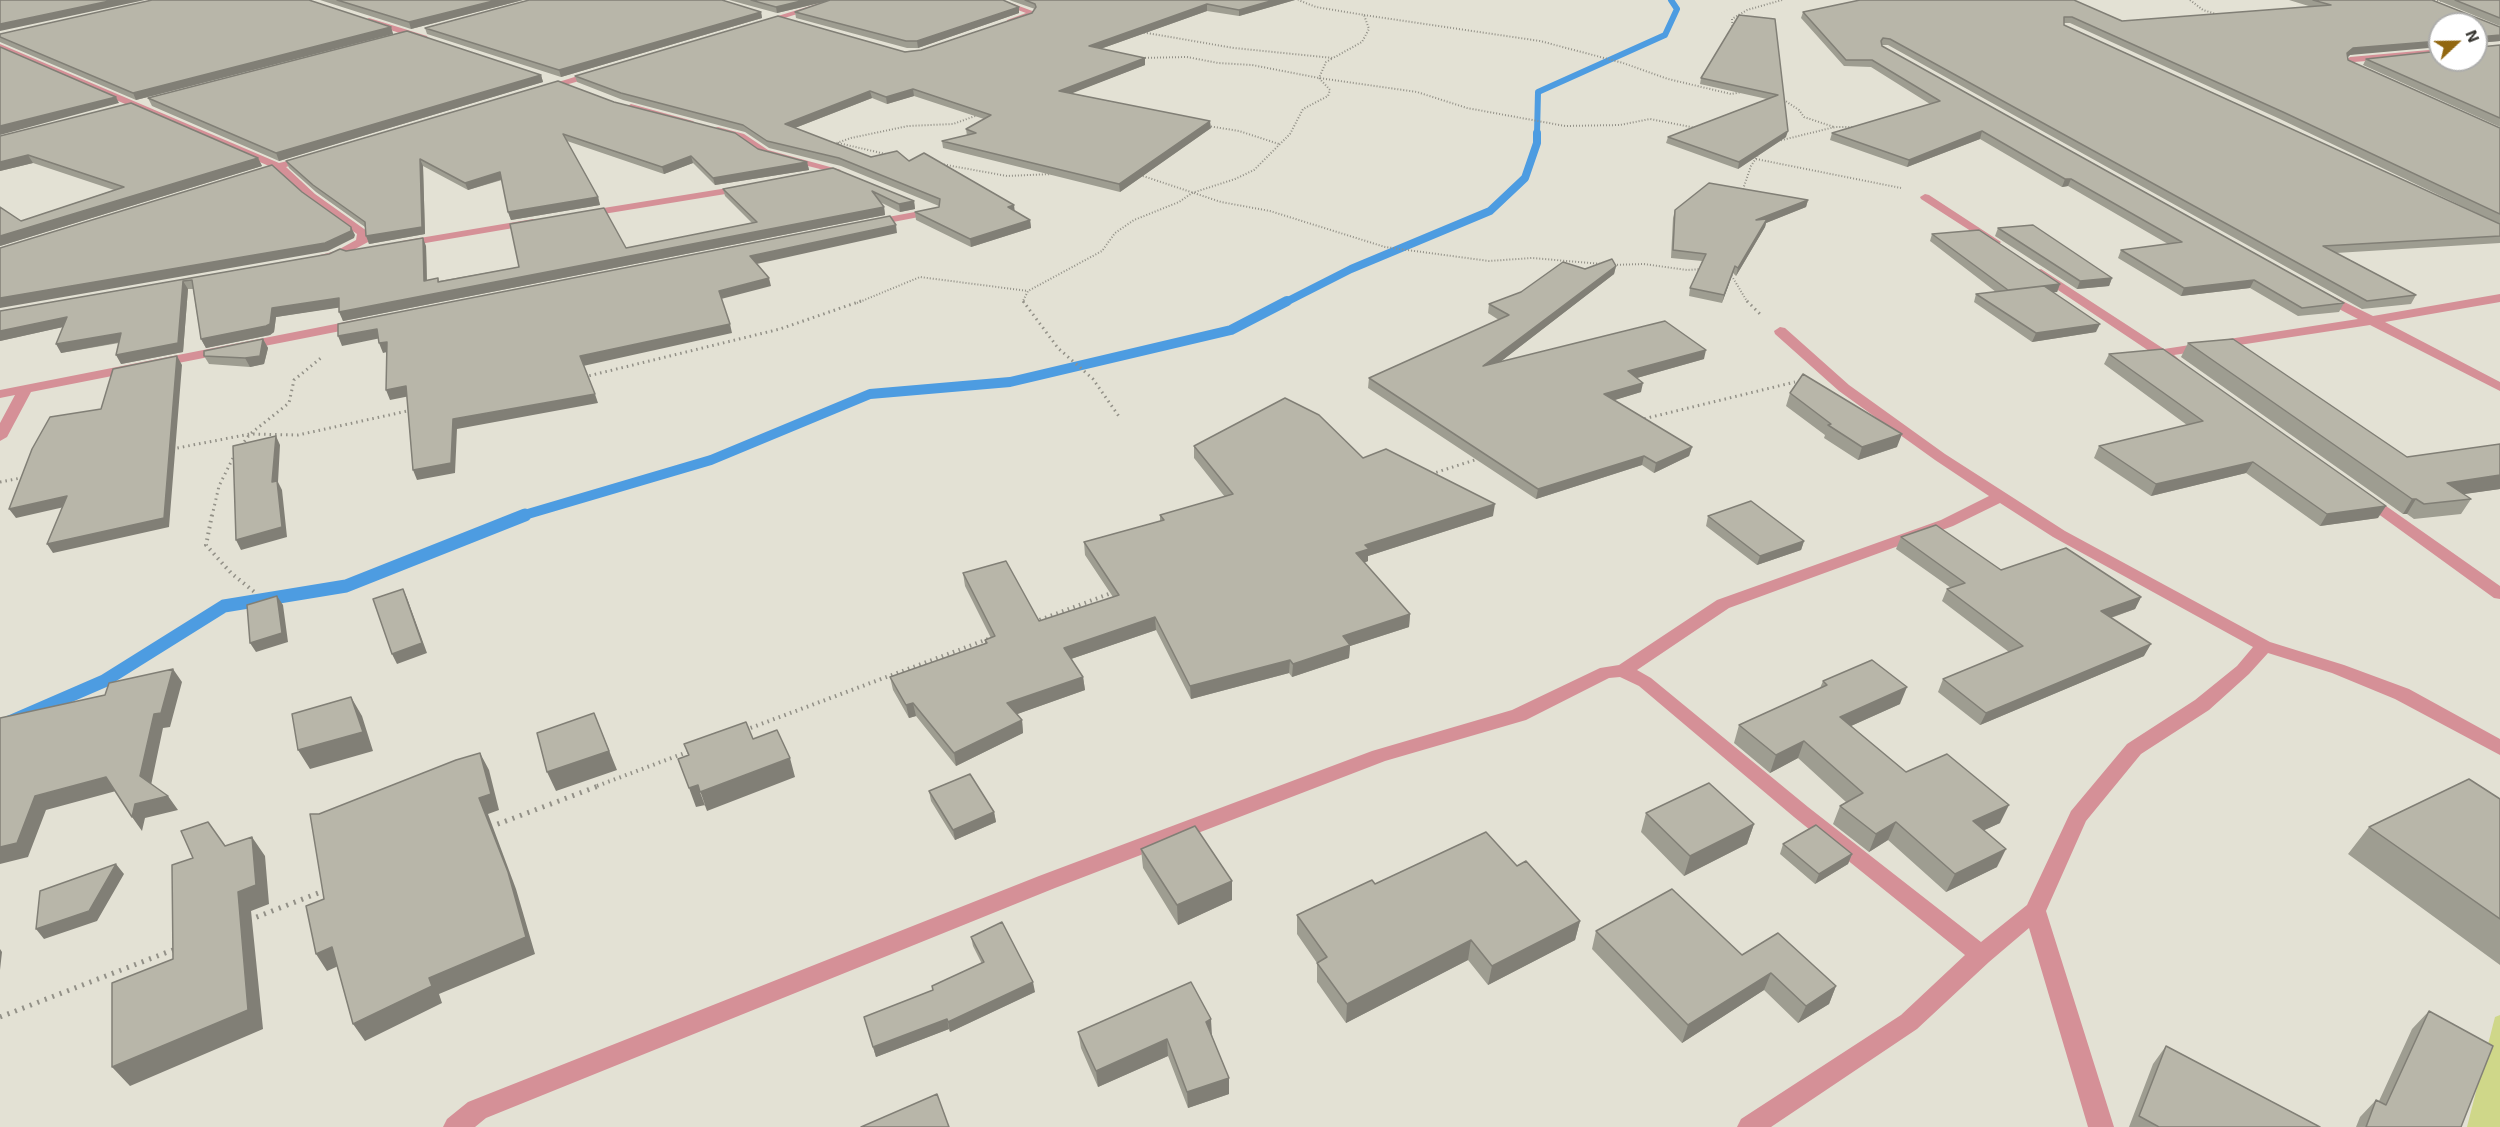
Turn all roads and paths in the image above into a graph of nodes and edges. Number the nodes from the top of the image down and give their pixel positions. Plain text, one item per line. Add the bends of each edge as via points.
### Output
1 (838, 0) edge
2 (995, 0) edge
3 (1298, 0) edge
4 (1782, 0) edge
5 (2190, 0) edge
6 (2428, 0) edge
7 (2451, 1) edge
8 (759, 11) edge
9 (1364, 15) junction
10 (358, 17) edge
11 (780, 17) junction
12 (2226, 17) edge
13 (802, 23) edge
14 (996, 26) edge
15 (746, 27) edge
16 (433, 28) edge
17 (1139, 32) edge
18 (1733, 33) edge
19 (411, 34) junction
20 (388, 40) edge
21 (433, 41) edge
22 (0, 47) edge
23 (2428, 53) edge
24 (1132, 58) edge
25 (1333, 58) junction
26 (609, 69) edge
27 (541, 76) edge
28 (2372, 76) edge
29 (1319, 78) junction
30 (563, 83) junction
31 (582, 90) edge
32 (1751, 90) edge
33 (529, 93) edge
34 (1776, 94) edge
35 (147, 102) edge
36 (619, 104) edge
37 (136, 105) junction
38 (124, 108) edge
39 (985, 113) edge
40 (1202, 125) edge
41 (1835, 127) junction
42 (1867, 128) edge
43 (1703, 130) edge
44 (1772, 142) edge
45 (838, 143) junction
46 (1280, 144) junction
47 (1753, 146) edge
48 (323, 153) edge
49 (893, 155) edge
50 (785, 159) junction
51 (1756, 159) junction
52 (939, 164) edge
53 (278, 166) junction
54 (1060, 174) edge
55 (1136, 174) edge
56 (244, 177) edge
57 (804, 177) edge
58 (760, 185) edge
59 (1192, 194) junction
60 (1925, 197) joint
61 (1738, 199) edge
62 (914, 202) edge
63 (572, 216) edge
64 (548, 220) edge
65 (854, 227) edge
66 (394, 245) edge
67 (371, 249) edge
68 (2005, 249) edge
69 (332, 255) junction
70 (309, 259) edge
71 (2025, 262) edge
72 (1726, 267) edge
73 (1706, 268) edge
74 (1028, 291) junction
75 (2317, 292) edge
76 (2500, 298) edge
77 (375, 321) edge
78 (2370, 321) junction
79 (328, 330) junction
80 (1780, 331) joint
81 (2162, 353) junction
82 (2191, 373) edge
83 (1828, 374) junction
84 (574, 379) edge
85 (2500, 387) edge
86 (26, 388) junction
87 (0, 394) edge
88 (415, 410) edge
89 (1120, 418) dead end
90 (1630, 422) edge
91 (250, 434) junction
92 (0, 437) edge
93 (167, 450) edge
94 (1491, 456) edge
95 (33, 476) edge
96 (1422, 477) edge
97 (0, 482) edge
98 (2351, 488) edge
99 (2001, 496) junction
100 (1120, 590) edge
101 (258, 594) dead end
102 (2500, 594) edge
103 (1030, 624) edge
104 (997, 636) edge
105 (2264, 646) junction
106 (1623, 671) junction
107 (739, 732) edge
108 (2500, 748) edge
109 (694, 749) edge
110 (483, 829) edge
111 (329, 889) edge
112 (2036, 911) junction
113 (242, 923) edge
114 (187, 944) edge
115 (1981, 955) junction
116 (0, 1017) edge
117 (456, 1127) edge
118 (1750, 1127) edge
119 (2101, 1127) edge

1 - 11 street
2 - 14 street via 1031,12
3 - 9 path
4 - 18 path via 1731,18
5 - 12 path via 2203,10
6 - 7 path
8 - 11 street
9 - 25 path via 1369,29 1362,42
9 - 32 path via 1540,41 1731,94
10 - 19 street
11 - 13 street
11 - 15 street
16 - 19 street
17 - 25 path via 1308,58
19 - 20 street
19 - 21 street
22 - 37 street
23 - 28 street via 2350,60 2350,65
24 - 29 path via 1187,57
25 - 29 path via 1326,62
26 - 30 street
27 - 30 street
29 - 43 path via 1418,92 1467,108 1565,126 1620,125 1650,119
29 - 46 path via 1330,90 1328,96 1302,111
30 - 31 street
30 - 33 street
34 - 41 path via 1804,117
35 - 37 street
36 - 50 street via 741,136 764,152
37 - 38 street
37 - 53 street
39 - 45 path via 953,124 908,126
40 - 46 path via 1239,130
41 - 42 path
41 - 44 path
45 - 49 path
45 - 50 path
46 - 59 path via 1270,158 1251,172
47 - 51 path
48 - 53 street
50 - 57 street via 842,173
51 - 60 path via 1888,183
51 - 61 path
52 - 54 path via 1006,176
53 - 56 street
53 - 69 street via 363,233 362,242
55 - 59 path
58 - 63 street
59 - 73 path via 1270,211 1385,247 1441,256
59 - 74 path via 1137,219 1106,240 1102,251
60 - 68 street
62 - 65 street via 936,211
64 - 66 street
67 - 69 street
69 - 70 street
71 - 81 street
72 - 80 path via 1748,303
74 - 84 path via 920,277 780,329
74 - 89 path via 1023,300 1058,348 1093,379
75 - 78 street
76 - 78 street
77 - 79 street
78 - 81 street
78 - 85 street
79 - 86 street
79 - 91 path via 330,344 319,361 294,380 289,403
80 - 83 street
81 - 82 street
83 - 90 path
83 - 99 street via 1940,457
86 - 87 street
86 - 92 street
88 - 91 path via 298,435
91 - 93 path
91 - 101 path via 230,462 216,498 206,545 231,573
94 - 96 path
95 - 97 path
98 - 102 street
99 - 105 street via 2059,534
99 - 106 street via 1947,523 1723,604
100 - 103 path
104 - 107 path
105 - 108 street via 2402,694
105 - 112 street via 2202,705 2134,749 2078,817
106 - 115 street via 1645,682
106 - 117 street via 1606,672 1519,715 1379,756 1047,882 477,1110
109 - 110 path
111 - 113 path
112 - 115 street
112 - 119 street
114 - 116 path
115 - 118 street via 1909,1022

